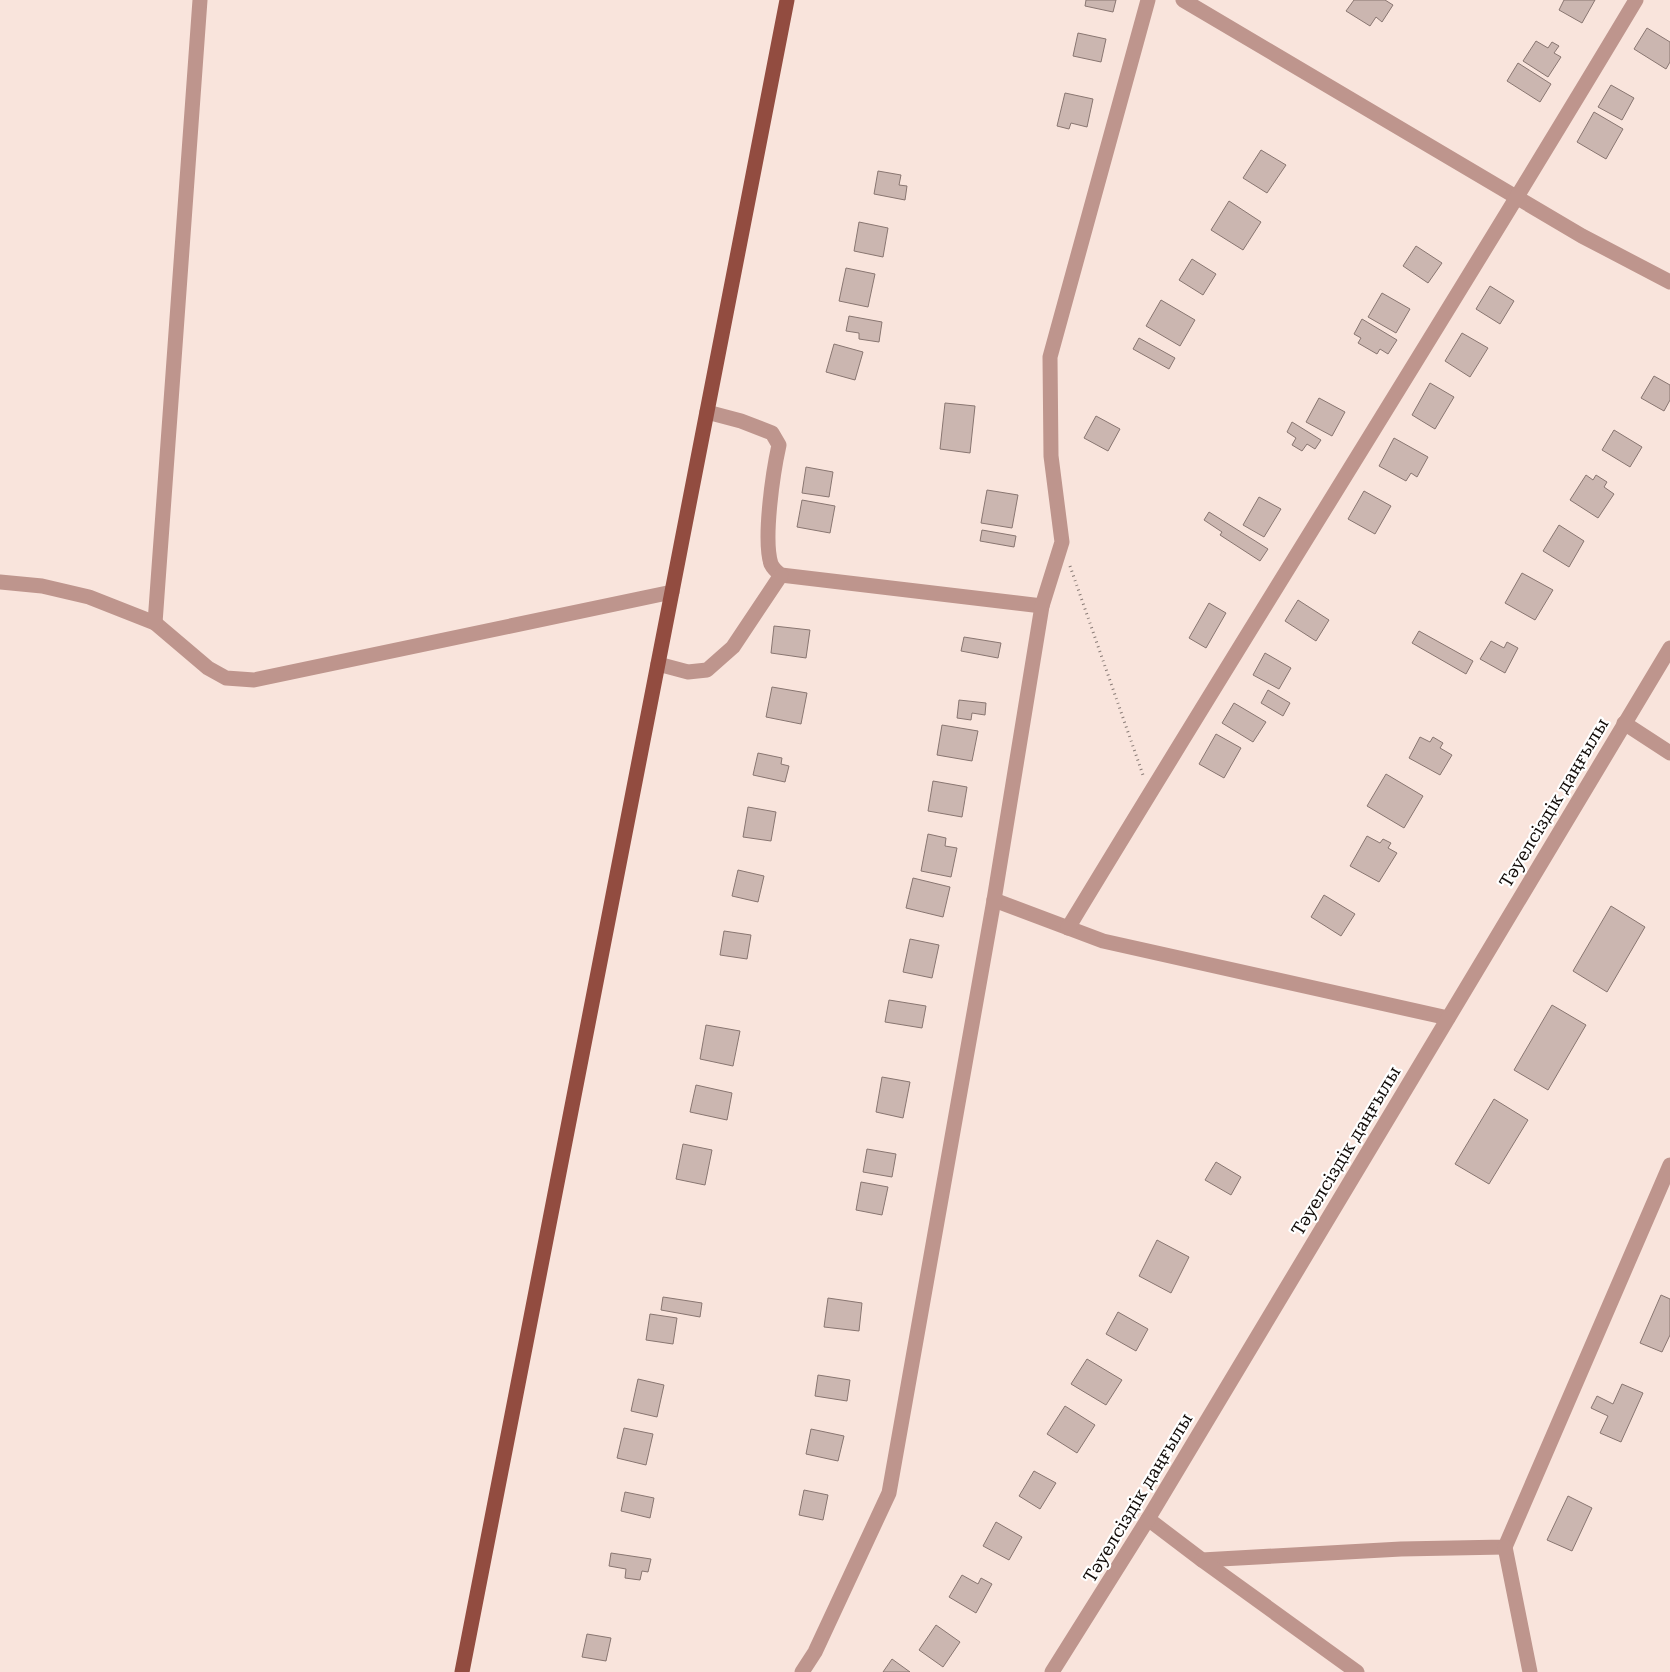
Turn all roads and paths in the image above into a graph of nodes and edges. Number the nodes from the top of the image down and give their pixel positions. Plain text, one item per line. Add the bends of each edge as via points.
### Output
1 (200, 0) edge
2 (787, 0) edge
3 (1148, 0) edge
4 (1183, 0) edge
5 (1636, 0) edge
6 (1518, 198) junction
7 (1670, 282) edge
8 (707, 412) junction
9 (1062, 542) junction
10 (781, 575) junction
11 (0, 582) edge
12 (672, 592) junction
13 (1042, 606) junction
14 (155, 623) junction
15 (1670, 648) edge
16 (658, 664) junction
17 (1624, 723) junction
18 (1670, 753) edge
19 (1150, 793) junction
20 (994, 900) junction
21 (1068, 928) junction
22 (1448, 1018) junction
23 (1670, 1164) edge
24 (1148, 1520) junction
25 (1505, 1547) junction
26 (1202, 1560) junction
27 (1355, 1671) edge
28 (462, 1672) edge
29 (802, 1672) edge
30 (1052, 1672) edge
31 (1530, 1672) edge

1 - 14 street
2 - 8 main road
3 - 9 street via 1050,357 1051,456
4 - 6 street
5 - 6 street
6 - 7 street
6 - 19 street
8 - 10 street via 772,433 779,445 768,541 772,565
8 - 12 main road
9 - 13 street
9 - 19 path
10 - 13 street
10 - 16 street via 733,647 707,670 688,672
11 - 14 street via 42,586 89,597
12 - 14 street via 254,680 226,678 208,668
12 - 16 main road
13 - 20 street
15 - 17 street, Тәуелсіздік даңғылы
16 - 28 main road
17 - 18 street
17 - 22 street, Тәуелсіздік даңғылы
19 - 21 street
20 - 21 street
20 - 29 street via 889,1493 815,1652
21 - 22 street via 1103,941
22 - 24 street, Тәуелсіздік даңғылы
23 - 25 street
24 - 26 street
24 - 30 street, Тәуелсіздік даңғылы
25 - 26 street
25 - 31 street
26 - 27 street

